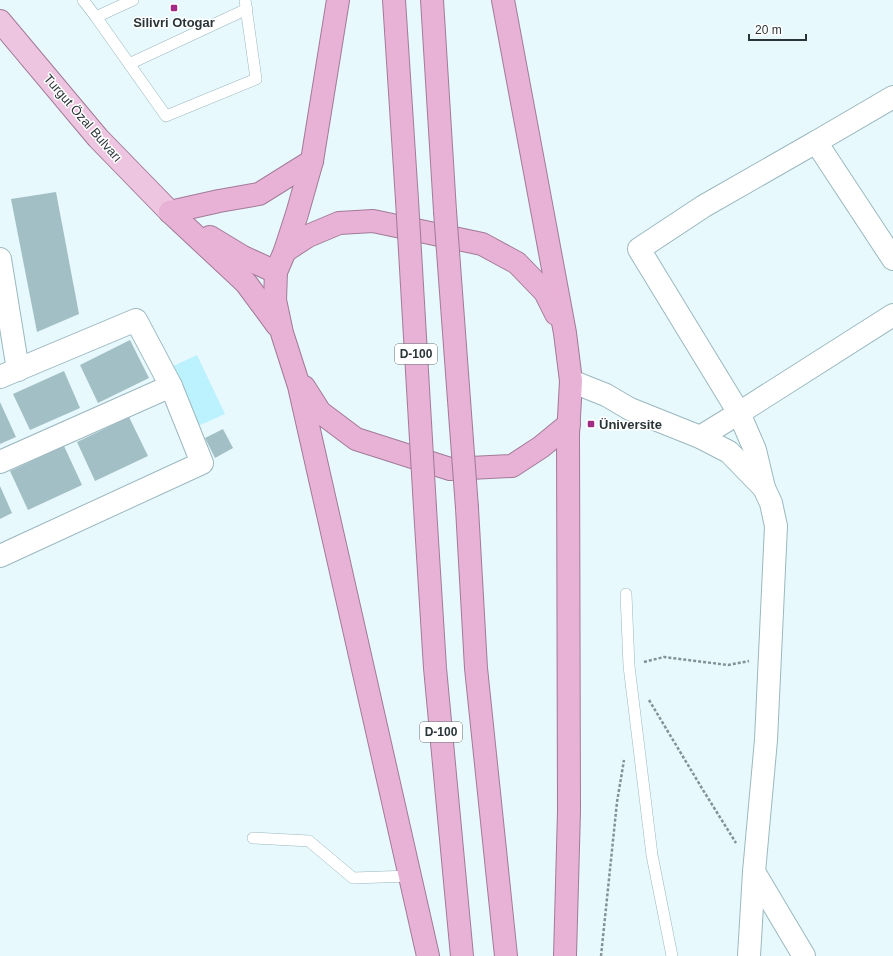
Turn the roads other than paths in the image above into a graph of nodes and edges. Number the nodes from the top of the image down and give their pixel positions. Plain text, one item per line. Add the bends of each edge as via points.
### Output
1 (83, 0) edge
2 (133, 0) edge
3 (338, 0) edge
4 (394, 0) edge
5 (432, 0) edge
6 (504, 0) edge
7 (246, 4) edge
8 (96, 17) junction
9 (0, 21) edge
10 (129, 64) junction
11 (893, 97) edge
12 (816, 142) junction
13 (312, 161) junction
14 (170, 212) junction
15 (285, 251) junction
16 (0, 259) edge
17 (893, 259) edge
18 (276, 272) junction
19 (893, 315) edge
20 (282, 333) junction
21 (565, 333) junction
22 (294, 373) junction
23 (9, 374) edge
24 (571, 381) junction
25 (171, 386) junction
26 (739, 413) junction
27 (569, 424) junction
28 (700, 437) junction
29 (0, 462) edge
30 (764, 488) junction
31 (0, 556) edge
32 (626, 594) dead end
33 (253, 838) dead end
34 (754, 872) junction
35 (410, 876) junction
36 (428, 956) edge
37 (462, 956) edge
38 (506, 956) edge
39 (565, 956) edge
40 (672, 956) edge
41 (749, 956) edge
42 (804, 956) edge

1 - 8 lane
2 - 8 lane
3 - 13 highway
4 - 37 highway, D-100, bridge via 435,668
5 - 38 highway, D-100, bridge via 476,668
6 - 21 highway
7 - 10 lane
7 - 10 lane via 256,79 166,116
8 - 10 lane
9 - 14 main road, Turgut Özal Bulvarı via 98,138
11 - 12 street
12 - 17 street
12 - 26 street via 704,206 639,249
13 - 14 highway via 258,194
13 - 15 highway
14 - 18 highway via 243,257
14 - 20 highway via 246,283
15 - 18 highway
15 - 21 highway via 308,236 339,224 373,221 482,244 517,263 545,292
16 - 23 street
18 - 20 highway via 275,300
19 - 26 street
20 - 22 highway
21 - 24 highway
22 - 27 highway via 320,412 356,439 450,469 512,466
22 - 35 highway
23 - 25 street via 136,320
24 - 27 highway
24 - 28 street via 606,395 630,409
25 - 29 street
25 - 31 street via 202,463
26 - 28 street
26 - 30 street via 755,450
27 - 39 highway via 569,811
28 - 30 street via 729,452
30 - 34 street via 771,503 776,526 766,740
32 - 40 lane via 629,666 652,855
33 - 35 lane via 309,841 353,878
34 - 41 street
34 - 42 street
35 - 36 highway

